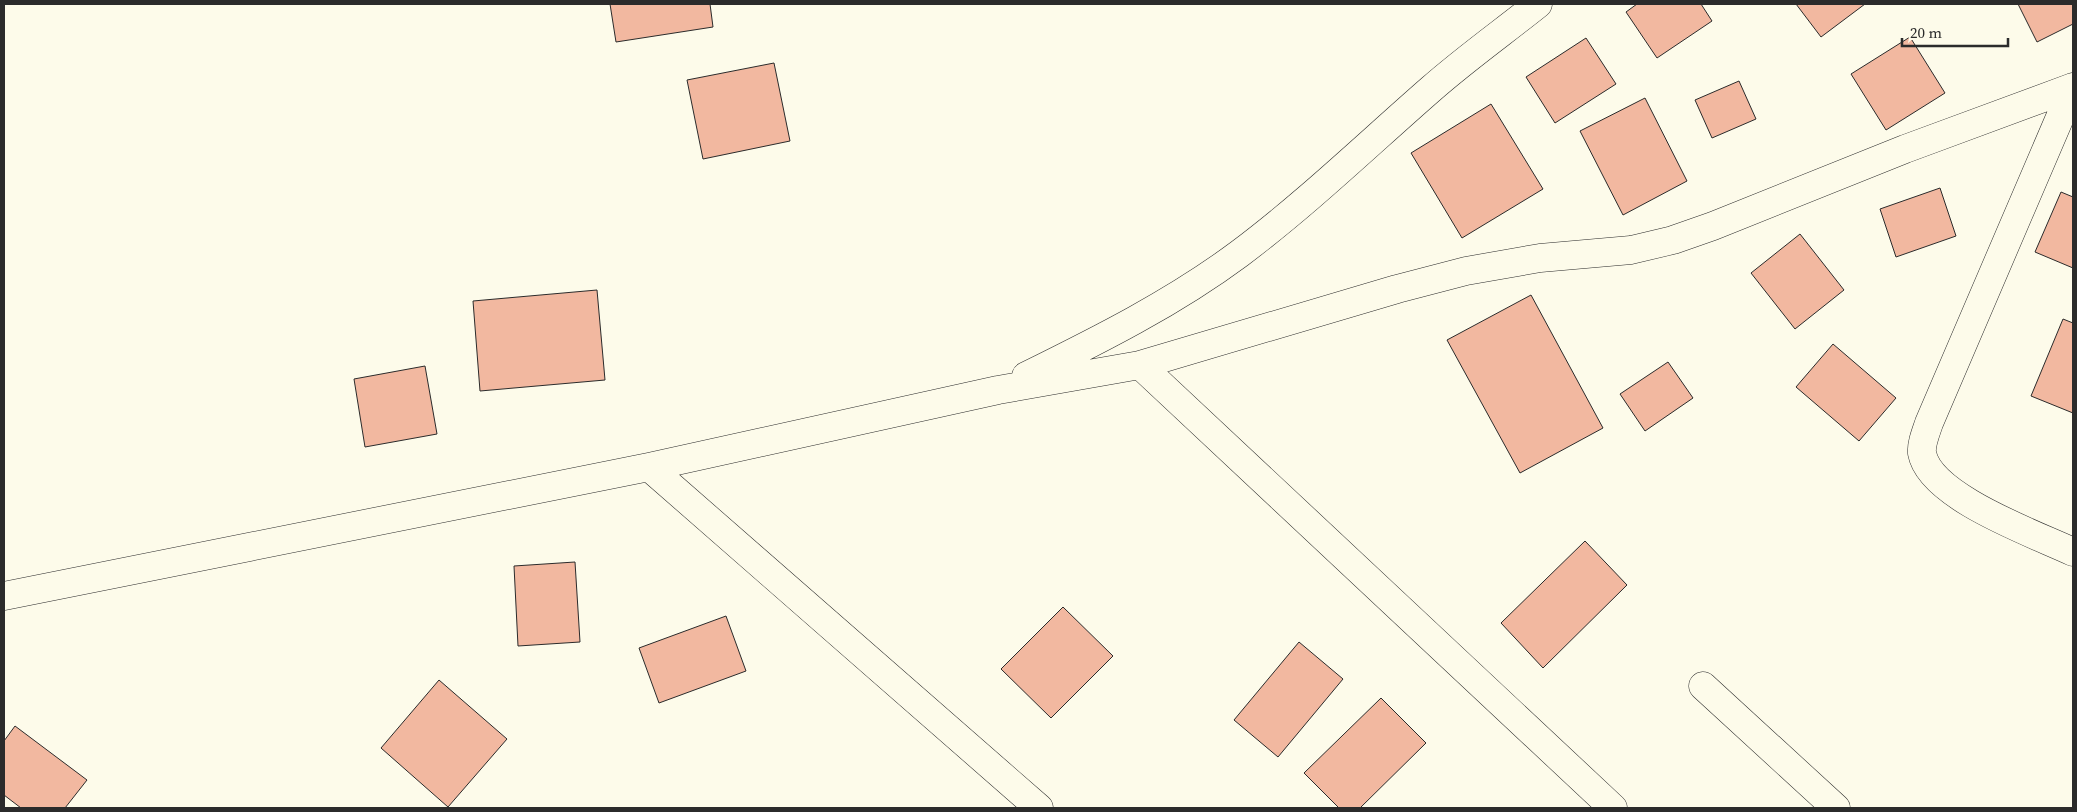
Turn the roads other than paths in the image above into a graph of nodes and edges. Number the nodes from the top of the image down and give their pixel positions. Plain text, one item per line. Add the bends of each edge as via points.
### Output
1 (1538, 4) edge
2 (2073, 87) edge
3 (1140, 365) junction
4 (998, 390) junction
5 (649, 467) junction
6 (2073, 552) edge
7 (4, 596) edge
8 (1703, 686) dead end
9 (1039, 808) edge
10 (1613, 808) edge
11 (1836, 808) edge

1 - 4 street via 1433,87 1290,214 1238,255 1098,341
2 - 3 street via 1673,240 1631,250 1540,258 1466,271 1397,288
2 - 6 street via 1929,423 1922,451 1927,467 1943,486 1978,508
3 - 4 street
3 - 10 street
4 - 5 street
5 - 7 street
5 - 9 street
8 - 11 street

